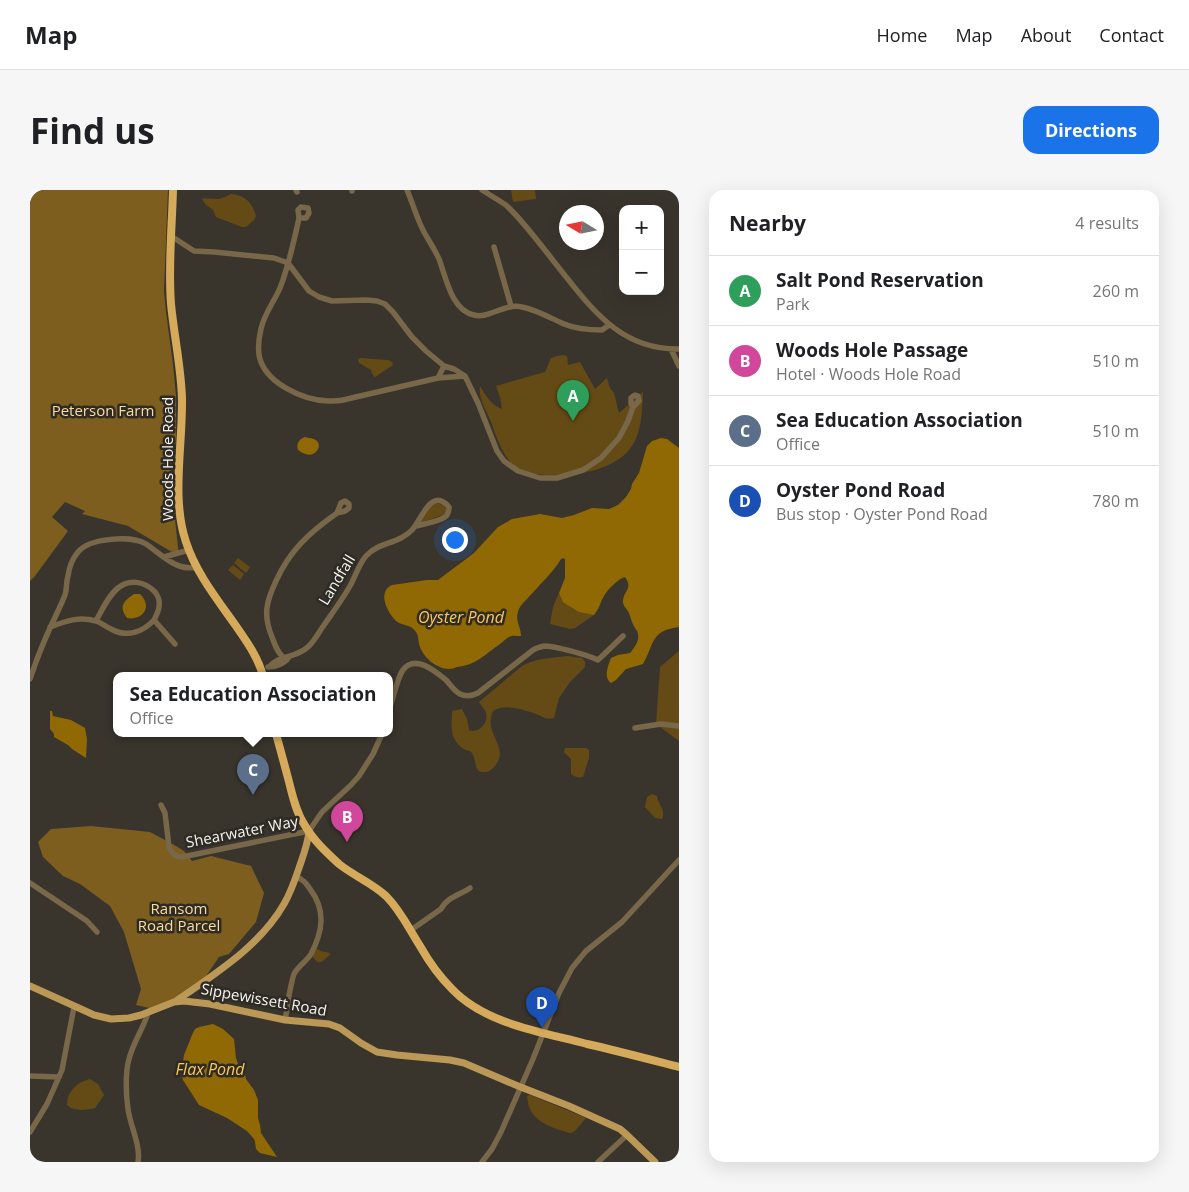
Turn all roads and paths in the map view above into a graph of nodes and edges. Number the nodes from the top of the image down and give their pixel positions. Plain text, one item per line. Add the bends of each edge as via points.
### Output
1 (173, 190) edge
2 (407, 190) edge
3 (482, 190) edge
4 (299, 218) dead end
5 (171, 236) junction
6 (494, 247) dead end
7 (288, 263) junction
8 (512, 306) junction
9 (609, 325) junction
10 (670, 349) junction
11 (679, 349) edge
12 (444, 366) junction
13 (679, 366) edge
14 (465, 376) junction
15 (438, 378) junction
16 (633, 407) dead end
17 (337, 513) dead end
18 (416, 526) junction
19 (188, 550) junction
20 (164, 557) junction
21 (196, 567) junction
22 (154, 620) junction
23 (96, 621) junction
24 (50, 628) junction
25 (623, 636) dead end
26 (175, 644) dead end
27 (286, 657) junction
28 (262, 672) edge
29 (263, 672) edge
30 (30, 679) edge
31 (393, 698) edge
32 (679, 726) edge
33 (635, 728) dead end
34 (277, 737) edge
35 (381, 737) edge
36 (161, 805) dead end
37 (308, 831) junction
38 (679, 860) edge
39 (296, 877) junction
40 (30, 883) edge
41 (470, 888) dead end
42 (411, 930) junction
43 (97, 932) dead end
44 (30, 986) edge
45 (174, 1002) junction
46 (74, 1007) junction
47 (148, 1013) junction
48 (285, 1020) junction
49 (544, 1033) junction
50 (679, 1067) edge
51 (30, 1076) edge
52 (59, 1077) junction
53 (520, 1087) junction
54 (30, 1132) edge
55 (627, 1134) junction
56 (138, 1162) edge
57 (482, 1162) edge
58 (598, 1162) edge
59 (655, 1162) edge

1 - 5 highway, Woods Hole Road
2 - 8 street via 451,293 461,308 475,316
3 - 9 street via 513,212
4 - 7 street
5 - 7 street via 194,251 274,258
5 - 19 highway, Woods Hole Road via 171,301 182,397 179,507
6 - 8 street
7 - 12 street via 309,291 319,297 332,301 366,300 385,304 426,352
7 - 15 street via 279,290 269,306 259,340 263,366 270,377 283,387 327,401
8 - 9 street via 536,311 578,328 602,330
9 - 10 street via 637,341
10 - 11 street
10 - 13 street
12 - 14 street
12 - 15 street
14 - 15 street
14 - 16 street via 504,461 518,471 540,478 567,476 595,463 619,438
17 - 27 street via 310,533 294,551 270,593 266,610 268,627 277,651
18 - 18 street, Landfall via 445,517 448,507 442,502 431,503
18 - 27 street, Landfall via 402,538 374,549 366,556 344,596 311,644 300,653
19 - 20 street
19 - 21 highway, Woods Hole Road
20 - 21 street via 184,568
20 - 24 street via 146,544 132,539 85,545 72,563 66,592
21 - 28 highway, Woods Hole Road via 250,647
22 - 23 street via 149,626 130,634 112,630
22 - 23 street via 160,603 158,595 148,586 135,582 120,586 113,592
22 - 26 street
23 - 24 street via 82,618
24 - 30 street
25 - 31 street via 598,660 540,647 478,693 469,696 457,692 426,666 411,664 401,673
27 - 29 street, Landfall via 287,661
32 - 33 street via 660,724
34 - 37 highway via 296,806
35 - 37 street via 359,776 322,812
36 - 37 street, Shearwater Way via 171,852 176,856
37 - 39 main road via 308,841
37 - 42 highway via 341,865 384,895
38 - 49 street via 622,922 576,962
39 - 45 main road via 288,898 256,939 234,960
39 - 48 street via 304,880 314,894 321,919 310,954 295,971
40 - 43 street via 87,921
41 - 42 street via 452,897
42 - 49 highway via 439,974 472,1006 505,1022
44 - 46 main road, Sippewissett Road
45 - 47 main road, Sippewissett Road
45 - 48 main road, Sippewissett Road via 201,1003
46 - 47 main road, Sippewissett Road via 111,1019
46 - 52 street
47 - 56 street via 127,1070 128,1110
48 - 53 main road, Sippewissett Road via 334,1026 385,1054 464,1062
49 - 50 highway
49 - 53 street
51 - 52 street
52 - 54 street
53 - 55 main road, Sippewissett Road
53 - 57 street via 494,1145
55 - 58 street
55 - 59 main road, Sippewissett Road

